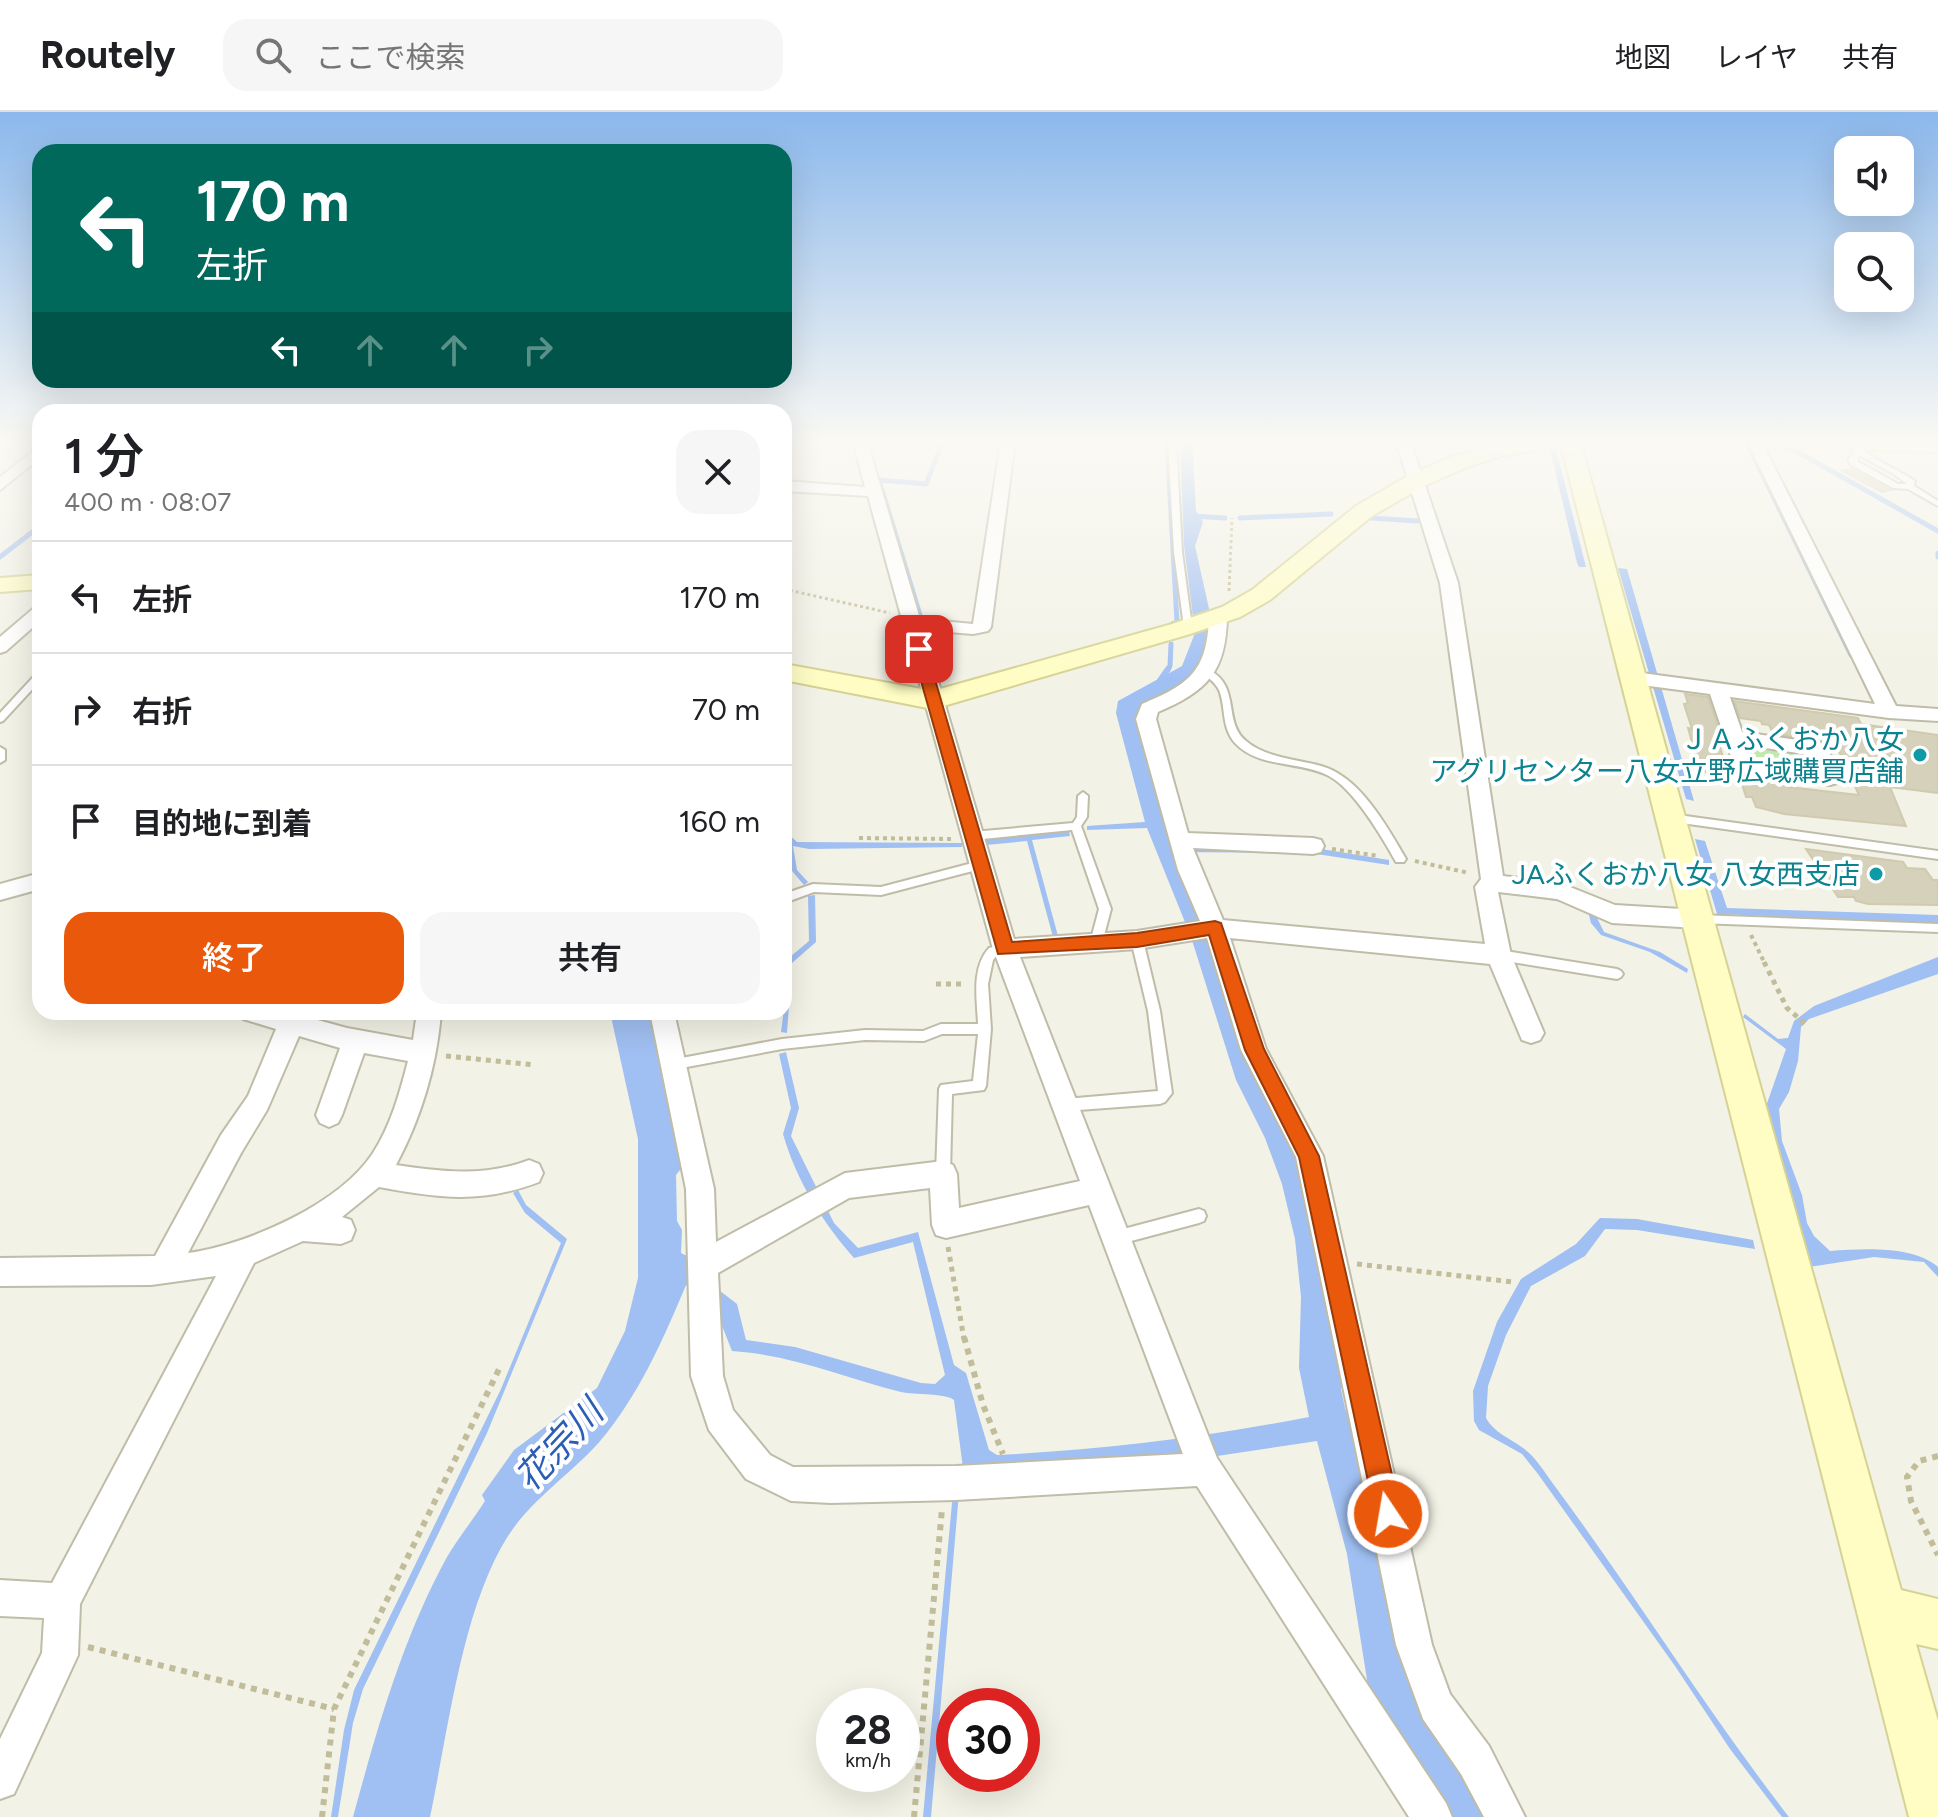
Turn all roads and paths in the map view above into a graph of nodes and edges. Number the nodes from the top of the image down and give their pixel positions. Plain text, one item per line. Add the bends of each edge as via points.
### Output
1 (882, 521) edge
2 (997, 521) edge
3 (1176, 521) edge
4 (1232, 521) edge
5 (1352, 521) edge
6 (1429, 521) edge
7 (1591, 521) edge
8 (1794, 521) edge
9 (32, 583) edge
10 (0, 585) edge
11 (792, 591) edge
12 (1225, 615) junction
13 (32, 619) edge
14 (910, 619) junction
15 (1188, 627) junction
16 (0, 647) edge
17 (1207, 672) junction
18 (792, 674) edge
19 (1634, 678) junction
20 (32, 684) edge
21 (1718, 689) junction
22 (933, 700) junction
23 (1889, 712) junction
24 (1938, 715) edge
25 (0, 719) edge
26 (1734, 737) dead end
27 (0, 750) edge
28 (0, 760) edge
29 (1083, 796) dead end
30 (1671, 818) junction
31 (1076, 826) junction
32 (972, 836) junction
33 (859, 838) dead end
34 (1180, 840) junction
35 (1313, 846) dead end
36 (1938, 855) edge
37 (1400, 859) dead end
38 (980, 865) junction
39 (32, 883) edge
40 (1493, 883) junction
41 (0, 892) edge
42 (792, 896) edge
43 (1698, 919) junction
44 (1745, 923) junction
45 (1215, 928) junction
46 (1938, 928) edge
47 (1137, 940) junction
48 (1096, 943) junction
49 (1005, 949) junction
50 (1499, 955) junction
51 (1617, 974) dead end
52 (936, 984) dead end
53 (982, 984) junction
54 (274, 1020) edge
55 (428, 1020) edge
56 (663, 1020) edge
57 (290, 1026) junction
58 (1808, 1026) dead end
59 (985, 1029) junction
60 (1531, 1033) dead end
61 (355, 1041) junction
62 (424, 1053) junction
63 (535, 1065) dead end
64 (671, 1065) junction
65 (1065, 1105) junction
66 (329, 1115) dead end
67 (529, 1173) dead end
68 (374, 1174) junction
69 (943, 1174) junction
70 (1096, 1190) junction
71 (1199, 1216) dead end
72 (946, 1225) junction
73 (298, 1227) junction
74 (341, 1230) dead end
75 (1116, 1238) junction
76 (244, 1252) junction
77 (1334, 1261) junction
78 (704, 1265) junction
79 (163, 1270) junction
80 (0, 1272) edge
81 (1513, 1282) dead end
82 (501, 1365) dead end
83 (1938, 1456) edge
84 (1205, 1469) junction
85 (1005, 1479) junction
86 (943, 1483) junction
87 (1938, 1555) edge
88 (0, 1598) edge
89 (62, 1601) junction
90 (1882, 1610) junction
91 (1938, 1624) edge
92 (61, 1640) junction
93 (334, 1709) junction
94 (0, 1780) edge
95 (1427, 1814) edge
96 (322, 1817) edge
97 (914, 1817) edge
98 (1505, 1817) edge
99 (1937, 1817) edge

1 - 14 street
2 - 14 street via 982,627
3 - 15 lane
4 - 12 path
5 - 12 street via 1261,595
6 - 40 street via 1449,583
7 - 19 street
8 - 23 street
9 - 10 street
11 - 14 path
12 - 15 street
12 - 17 street via 1214,664
13 - 16 street
14 - 22 street
15 - 22 street
17 - 34 street via 1176,697 1149,708 1146,719
17 - 37 lane via 1227,693 1238,739 1260,752 1336,774
18 - 22 street
19 - 21 street
19 - 30 street
20 - 25 lane
21 - 23 street
21 - 26 street
22 - 32 street
23 - 24 street
27 - 28 lane
29 - 31 lane
30 - 36 lane
30 - 43 street
31 - 32 lane
31 - 48 lane via 1105,909
32 - 33 path
32 - 38 street
34 - 35 street
34 - 45 street
38 - 42 lane via 881,891 813,888
38 - 49 street
39 - 41 street
40 - 43 street via 1560,891 1612,914
40 - 50 street via 1486,887 1486,900
43 - 44 lane
43 - 90 street
44 - 46 lane
44 - 58 path via 1787,1008
45 - 47 street
45 - 50 street
45 - 77 street via 1254,1050 1309,1156
47 - 48 street
47 - 65 lane via 1165,1093 1160,1098
48 - 49 street
49 - 53 lane via 987,958
49 - 65 street
50 - 51 lane
50 - 60 street
52 - 53 path
53 - 59 lane
54 - 57 street
55 - 62 street
56 - 64 street
57 - 61 street
57 - 79 street via 258,1102
59 - 64 lane via 782,1044
59 - 69 lane via 979,1086 946,1089
61 - 62 street
61 - 66 street
62 - 63 path
62 - 68 street via 406,1114
64 - 78 street via 700,1189
65 - 70 street
67 - 68 street via 492,1186
68 - 73 street
69 - 72 street
69 - 78 street via 845,1186
70 - 72 street
70 - 75 street
71 - 75 lane
72 - 85 path via 974,1376 1002,1451
73 - 74 street
73 - 76 street
75 - 84 street
76 - 79 street via 204,1265
76 - 89 street
77 - 81 path
77 - 98 street via 1414,1645 1436,1706 1475,1760
78 - 86 street via 707,1376 720,1419 758,1467 791,1484
79 - 80 street
82 - 93 path
83 - 87 path via 1919,1461 1907,1477 1911,1501
84 - 85 street
84 - 95 street
85 - 86 street
86 - 97 path
88 - 89 street
89 - 92 street
90 - 91 street
90 - 99 street
92 - 93 path
92 - 94 street via 60,1655
93 - 96 path

